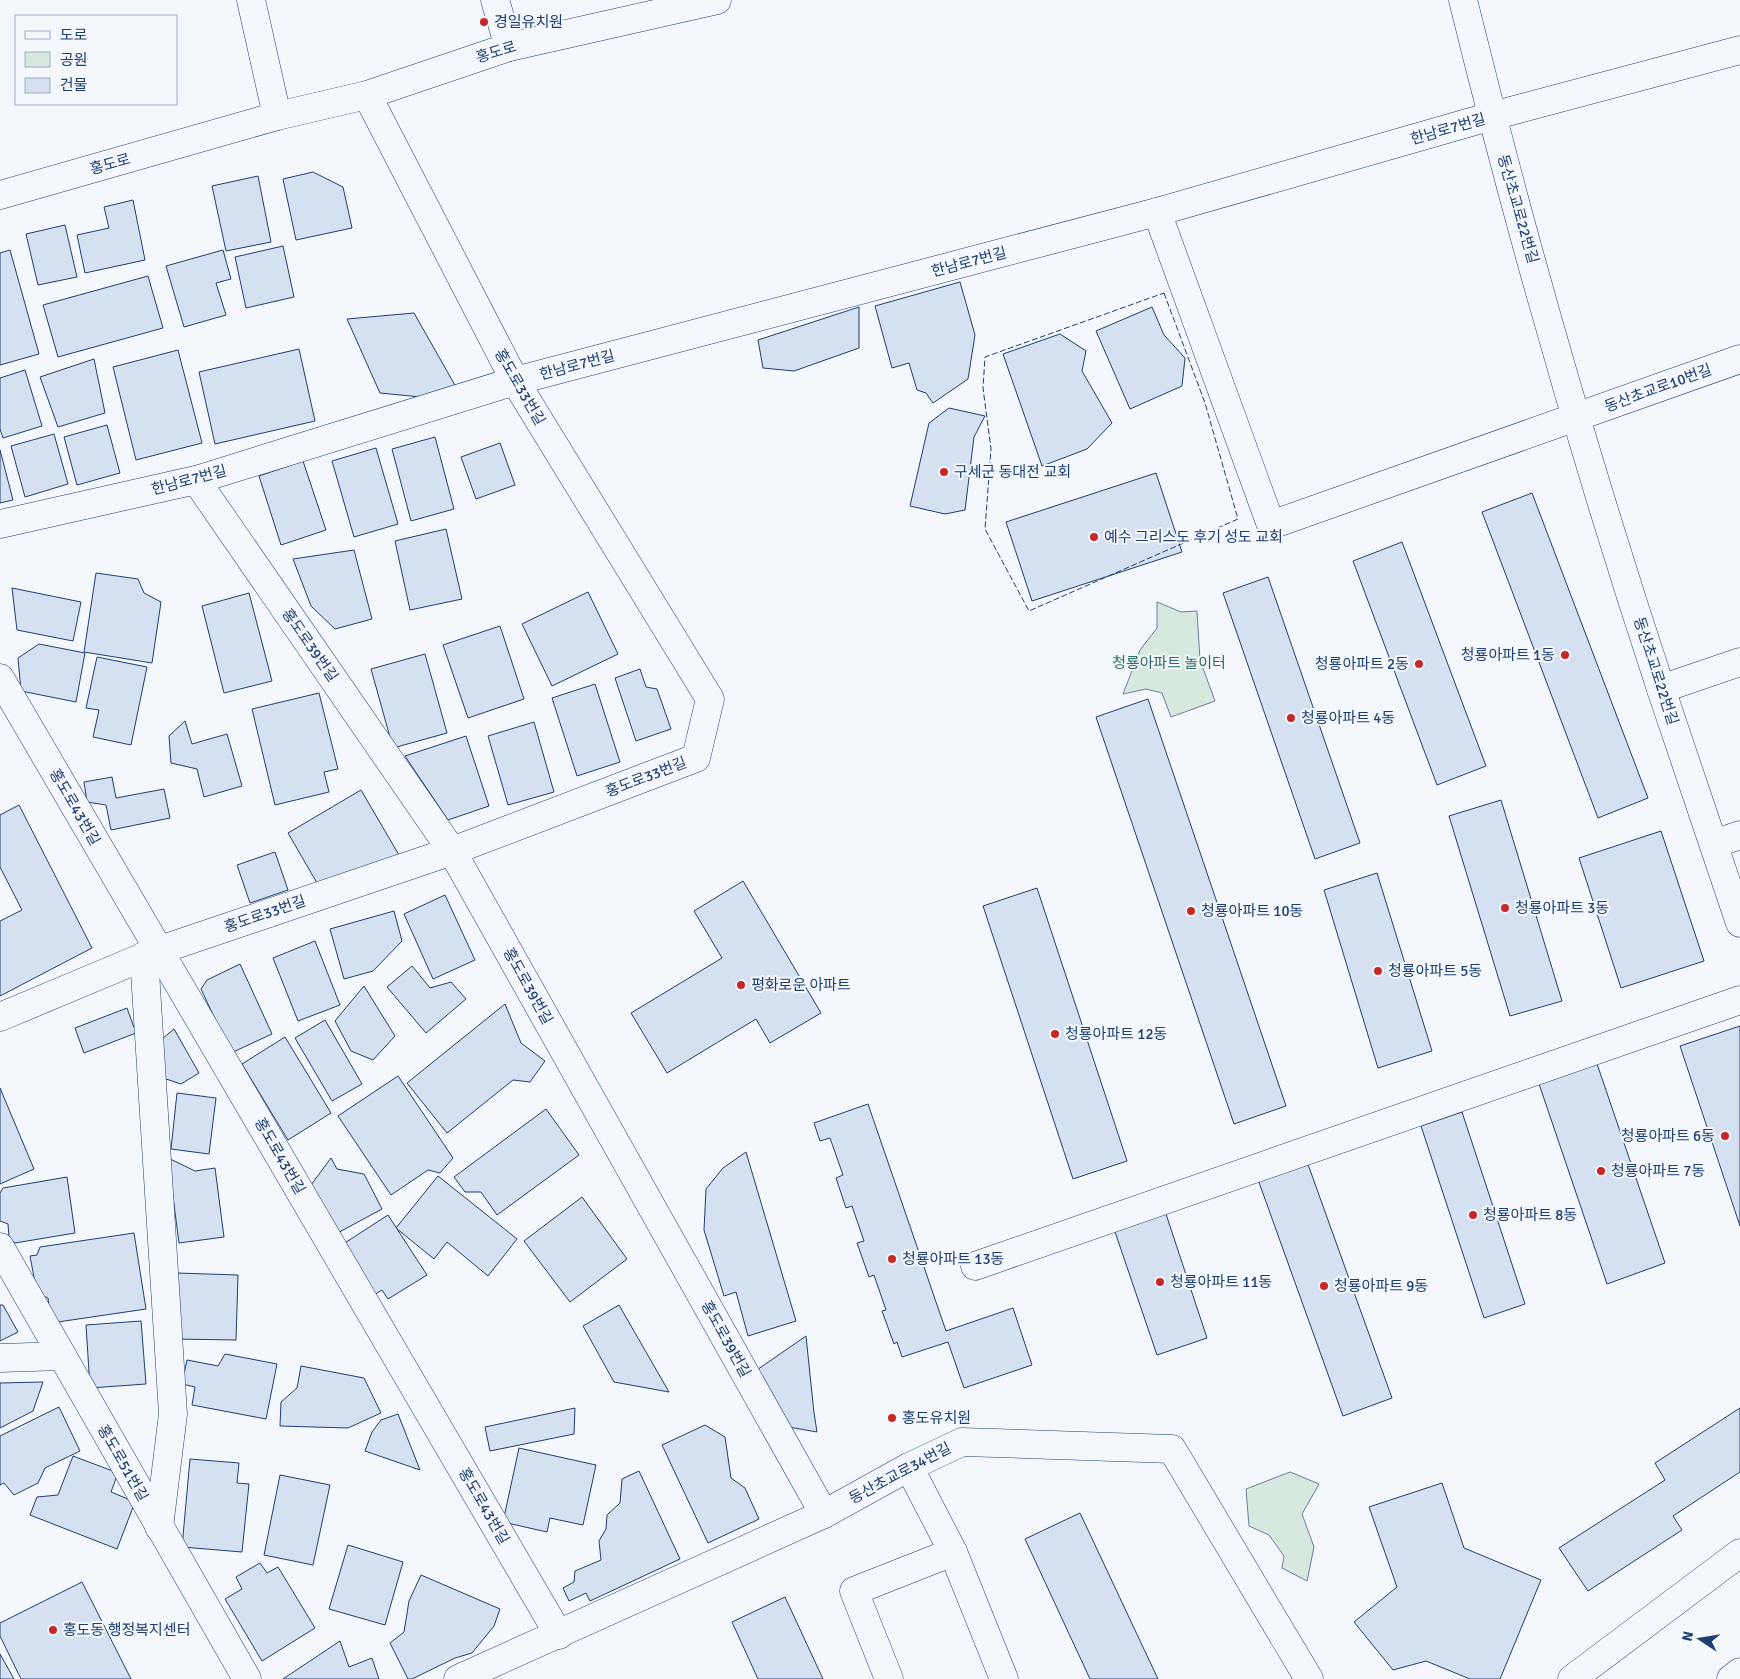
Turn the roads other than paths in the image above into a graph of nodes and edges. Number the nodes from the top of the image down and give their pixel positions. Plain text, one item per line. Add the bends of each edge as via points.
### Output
1 (251, 0) edge
2 (495, 0) edge
3 (717, 0) edge
4 (1463, 0) edge
5 (509, 47) junction
6 (1740, 50) edge
7 (367, 95) junction
8 (278, 116) junction
9 (1492, 116) junction
10 (0, 195) edge
11 (1156, 212) junction
12 (1740, 359) edge
13 (514, 381) junction
14 (1576, 417) junction
15 (196, 480) junction
16 (0, 524) edge
17 (1740, 662) edge
18 (0, 678) edge
19 (1661, 689) junction
20 (1740, 834) edge
21 (1714, 844) junction
22 (452, 851) junction
23 (1740, 923) edge
24 (152, 953) junction
25 (1740, 1000) edge
26 (0, 1017) edge
27 (0, 1247) edge
28 (975, 1266) dead end
29 (62, 1356) junction
30 (0, 1358) edge
31 (909, 1467) junction
32 (824, 1514) junction
33 (160, 1527) junction
34 (953, 1552) junction
35 (1740, 1553) edge
36 (559, 1634) junction
37 (1740, 1672) edge
38 (247, 1679) edge
39 (458, 1679) edge
40 (889, 1679) edge
41 (1004, 1679) edge
42 (1309, 1679) edge
43 (1572, 1679) edge
44 (1731, 1679) edge

1 - 8 street
2 - 5 street
3 - 5 street, 홍도로
4 - 9 street, 동산초교로22번길
5 - 7 street, 홍도로
6 - 9 street, 한남로7번길
7 - 8 street, 홍도로
7 - 13 street, 홍도로33번길
8 - 10 street, 홍도로
9 - 11 street, 한남로7번길
9 - 14 street, 동산초교로22번길
11 - 13 street, 한남로7번길
11 - 14 street via 1271,525
12 - 14 street, 동산초교로10번길
13 - 15 street, 한남로7번길
13 - 22 street, 홍도로33번길 via 710,698 696,758
14 - 19 street, 동산초교로22번길
15 - 16 street, 한남로7번길
15 - 22 street, 홍도로39번길
17 - 19 street
18 - 24 street, 홍도로43번길
19 - 21 street, 동산초교로22번길
20 - 21 street
21 - 23 street, 동산초교로22번길
22 - 24 street, 홍도로33번길
22 - 32 street, 홍도로39번길
24 - 26 street, 홍도로33번길
24 - 33 street via 173,1414
24 - 36 street, 홍도로43번길
25 - 28 street
27 - 29 street, 홍도로51번길
29 - 30 street
29 - 33 street, 홍도로51번길
31 - 32 street, 동산초교로34번길
31 - 34 street
31 - 42 street, 동산초교로34번길 via 962,1442 1172,1449
32 - 36 street, 동산초교로34번길
33 - 38 street, 홍도로51번길
34 - 40 street via 854,1591
34 - 41 street
35 - 43 street
36 - 39 street, 동산초교로34번길
37 - 44 street

